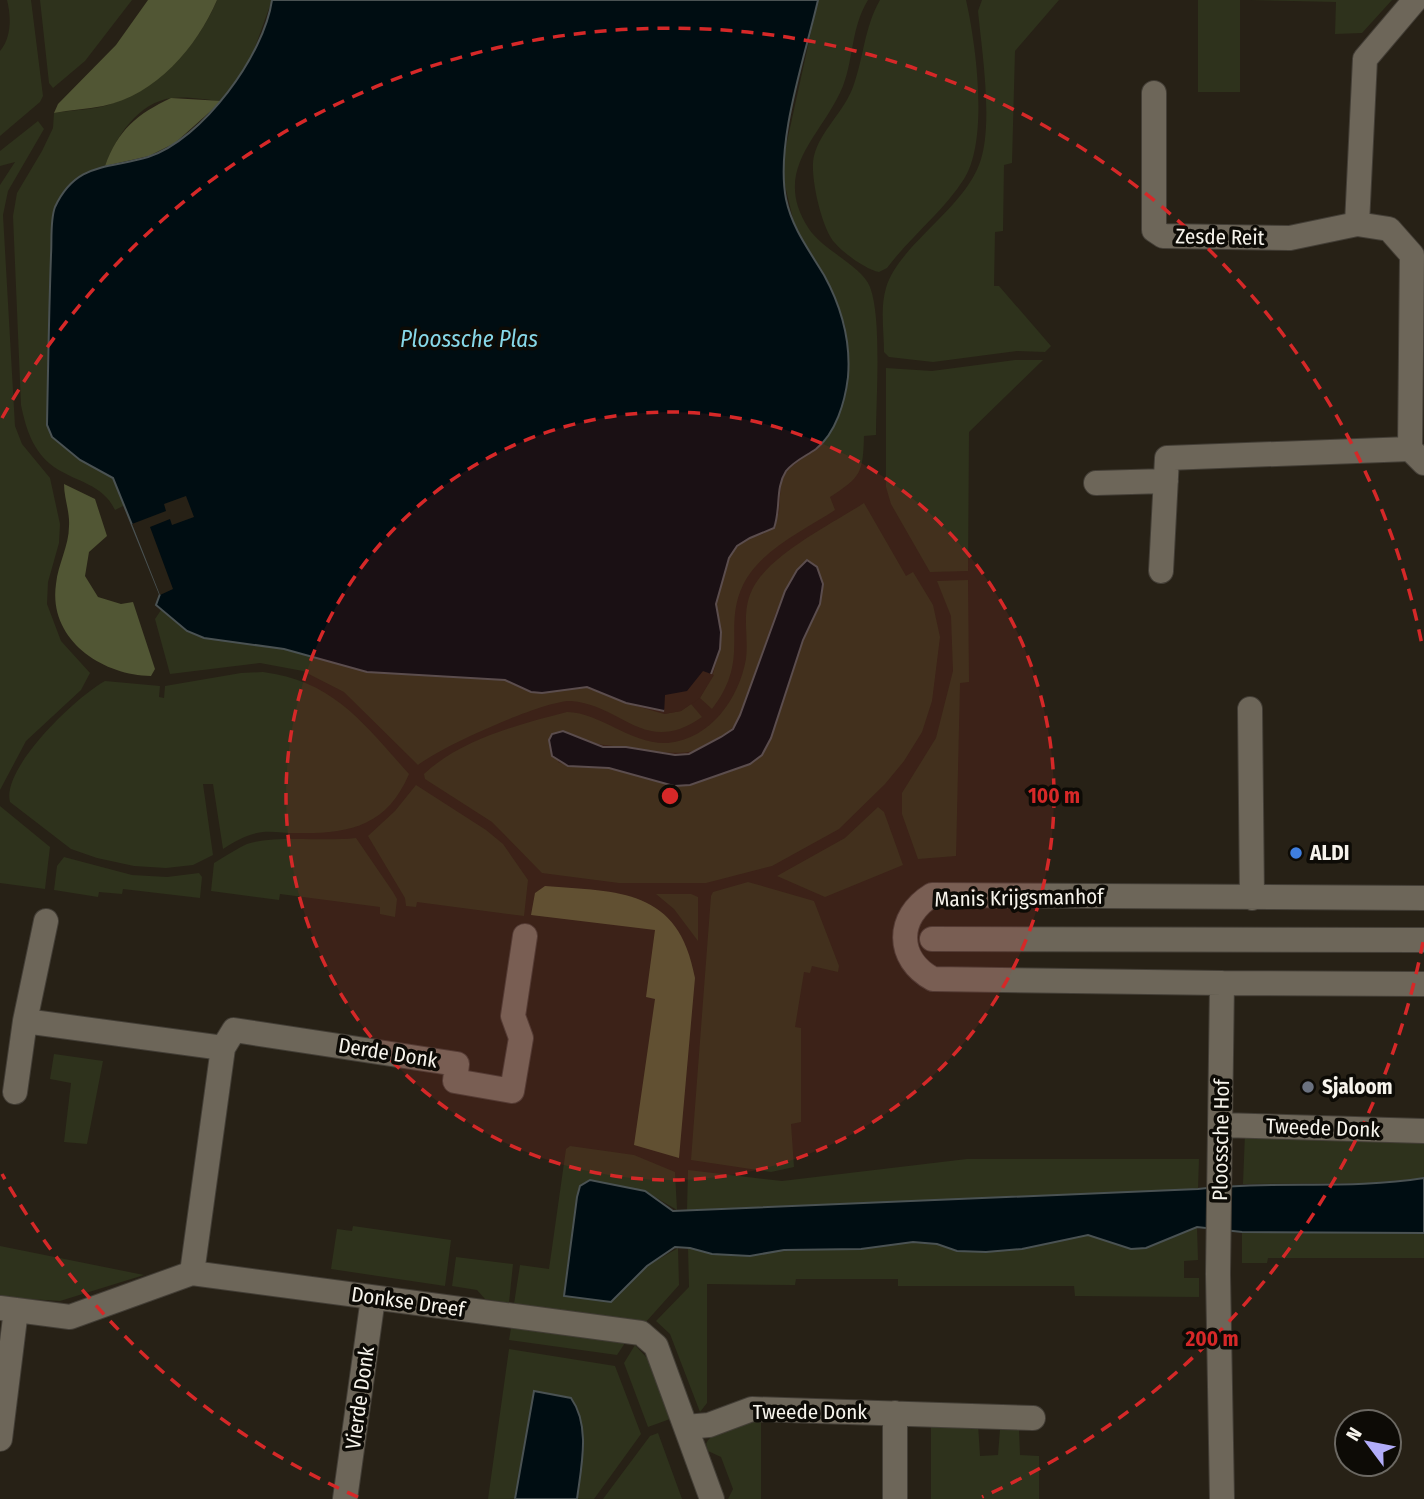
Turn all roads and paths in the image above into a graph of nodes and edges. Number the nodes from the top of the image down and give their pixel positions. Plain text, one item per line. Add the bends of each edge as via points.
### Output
1 (1415, 0) edge
2 (1154, 93) dead end
3 (1357, 224) junction
4 (1417, 456) edge
5 (1166, 481) junction
6 (1096, 483) dead end
7 (1161, 571) dead end
8 (1250, 709) dead end
9 (1252, 898) junction
10 (1424, 898) edge
11 (46, 921) dead end
12 (525, 936) dead end
13 (932, 939) dead end
14 (1424, 940) edge
15 (1222, 983) junction
16 (1424, 984) edge
17 (25, 1021) junction
18 (223, 1048) junction
19 (15, 1092) dead end
20 (1222, 1125) junction
21 (1424, 1131) edge
22 (192, 1273) junction
23 (373, 1297) junction
24 (8, 1309) edge
25 (895, 1413) junction
26 (1033, 1418) dead end
27 (685, 1427) junction
28 (0, 1439) edge
29 (345, 1499) edge
30 (712, 1499) edge
31 (895, 1499) edge
32 (1222, 1499) edge

1 - 3 street via 1365,59
2 - 3 street, Zesde Reit via 1154,230 1163,236 1290,238
3 - 4 street, Zesde Reit via 1390,229 1412,255
4 - 5 street via 1167,458
5 - 6 street
5 - 7 street
8 - 9 street
9 - 10 street, Manis Krijgsmanhof
9 - 15 street, Manis Krijgsmanhof via 932,895 914,909 904,930 909,960 933,979
11 - 17 street
12 - 18 street, Derde Donk via 513,1016 521,1038 512,1091 455,1081 457,1064 369,1049 234,1030
13 - 14 street
15 - 16 street
15 - 20 street, Ploossche Hof
17 - 18 street
17 - 19 street
18 - 22 street
20 - 21 street, Tweede Donk
20 - 32 street, Ploossche Hof
22 - 23 street, Donkse Dreef
22 - 24 street, Donkse Dreef via 70,1317
23 - 27 street, Donkse Dreef via 641,1333 656,1346
23 - 29 street, Vierde Donk
24 - 28 street
25 - 26 street, Tweede Donk
25 - 27 street, Tweede Donk via 752,1409 709,1425
25 - 31 street, Tweede Donk
27 - 30 street, Donkse Dreef

